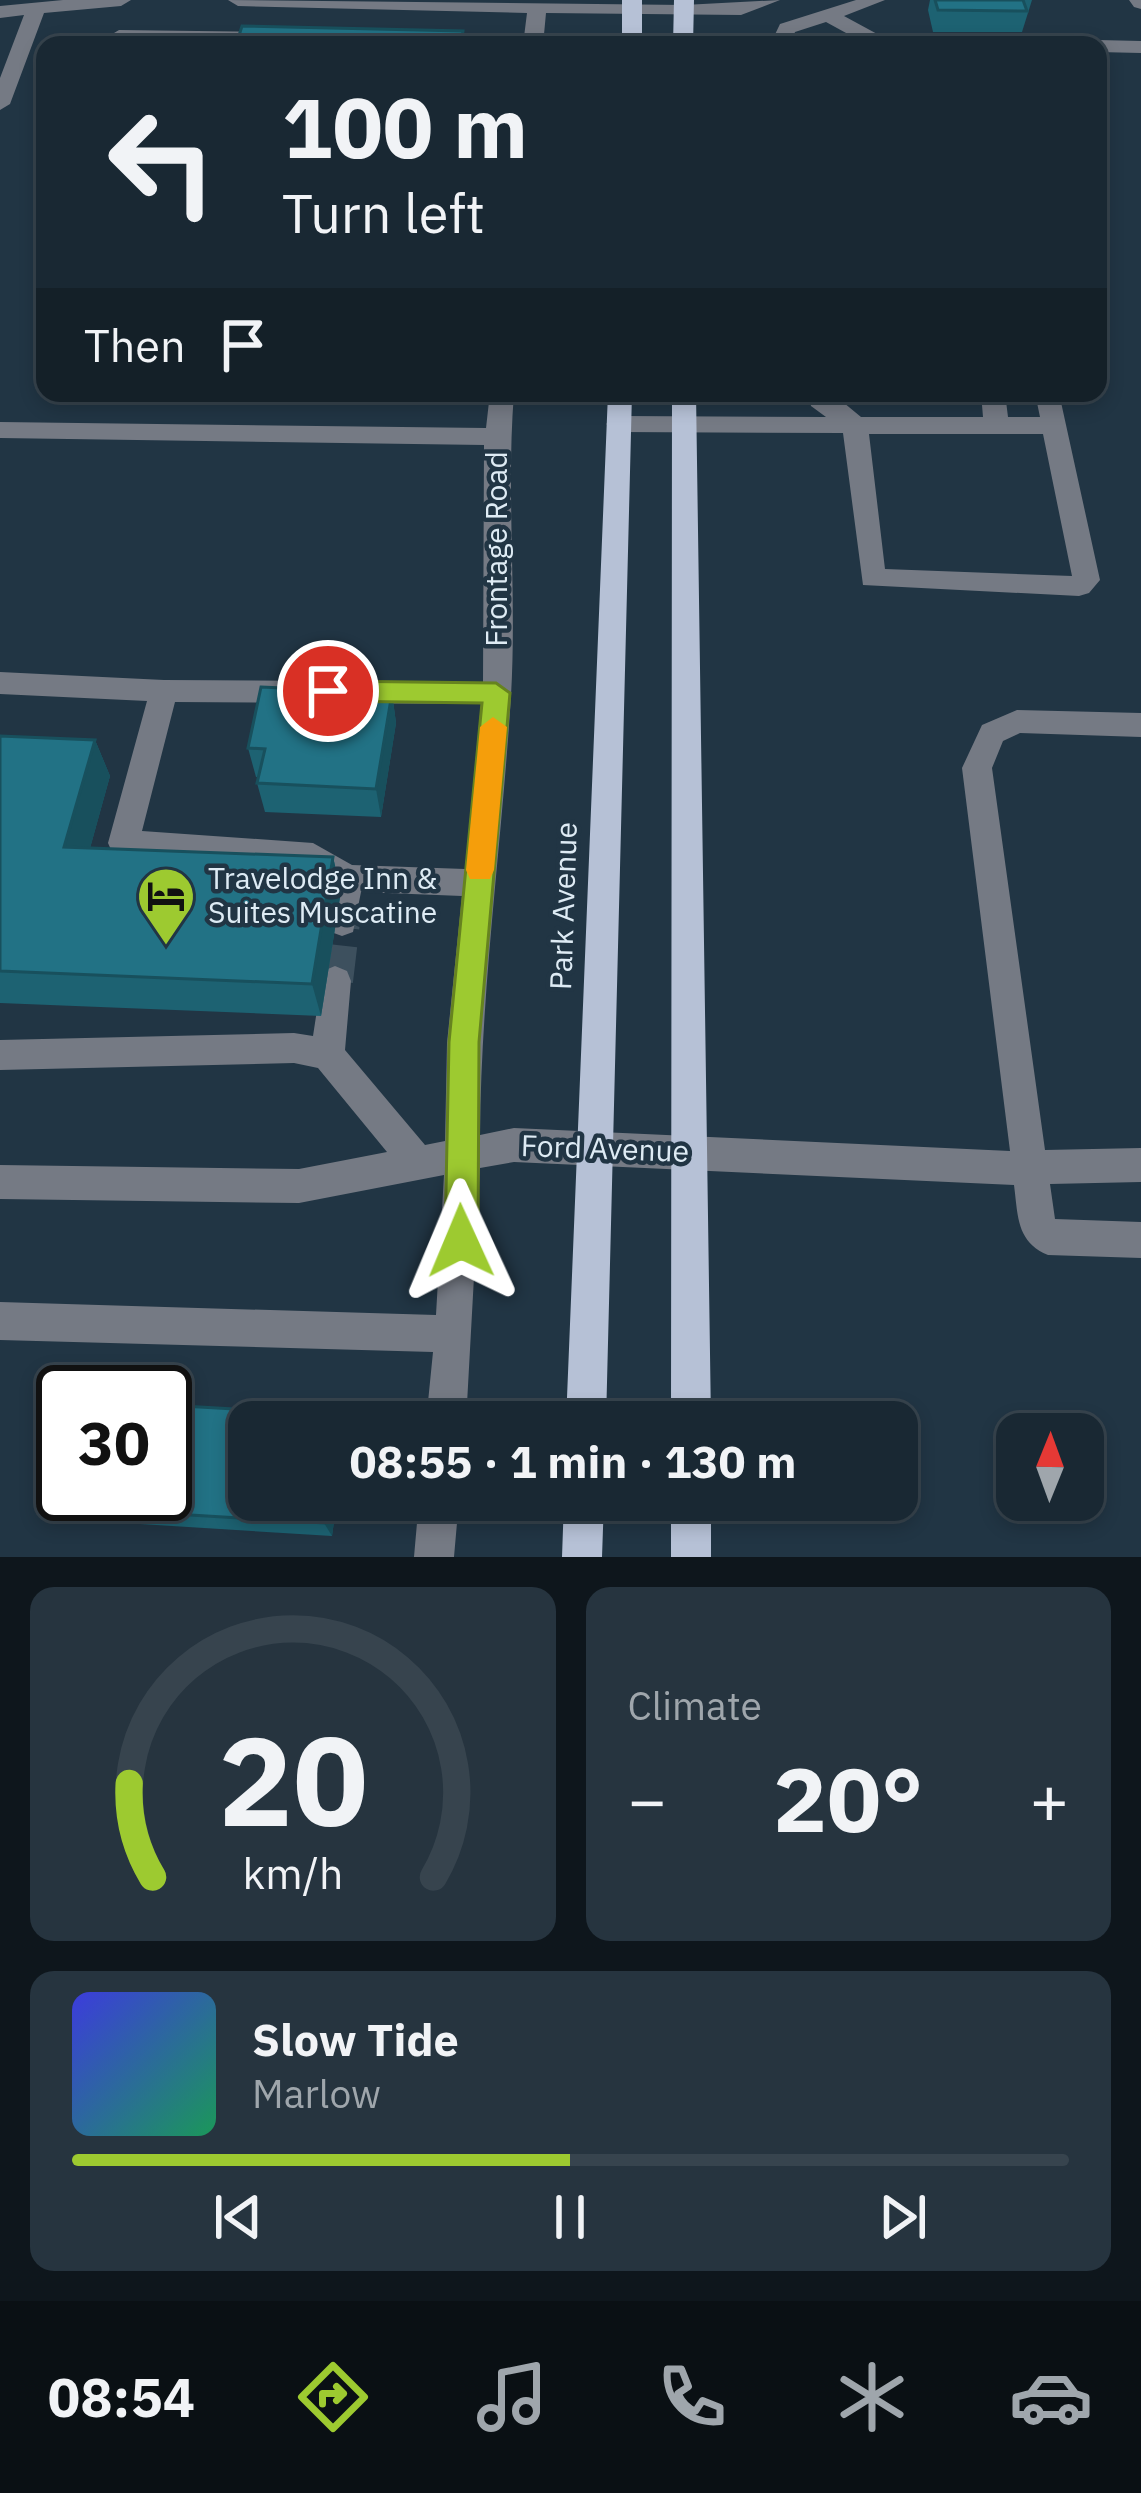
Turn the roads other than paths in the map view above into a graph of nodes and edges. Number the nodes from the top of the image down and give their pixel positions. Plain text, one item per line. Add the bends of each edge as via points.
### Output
1 (126, 0) edge
2 (238, 0) edge
3 (770, 0) edge
4 (875, 0) edge
5 (632, 4) edge
6 (684, 6) edge
7 (537, 7) junction
8 (37, 8) junction
9 (0, 12) edge
10 (826, 14) junction
11 (112, 36) edge
12 (534, 36) edge
13 (632, 36) edge
14 (683, 36) edge
15 (784, 36) edge
16 (866, 36) edge
17 (1107, 46) edge
18 (1141, 46) edge
19 (25, 48) junction
20 (0, 51) edge
21 (0, 104) edge
22 (501, 402) edge
23 (823, 402) edge
24 (994, 402) edge
25 (1049, 402) edge
26 (620, 409) edge
27 (685, 409) edge
28 (855, 425) junction
29 (996, 426) junction
30 (1054, 426) junction
31 (0, 430) edge
32 (498, 437) junction
33 (0, 682) edge
34 (164, 692) junction
35 (496, 693) junction
36 (1141, 725) edge
37 (346, 878) junction
38 (479, 883) junction
39 (342, 922) tunnel mouth
40 (335, 981) tunnel mouth
41 (0, 1055) edge
42 (328, 1055) junction
43 (595, 1146) junction
44 (687, 1151) junction
45 (460, 1152) junction
46 (1141, 1165) edge
47 (420, 1166) junction
48 (1029, 1167) junction
49 (0, 1182) edge
50 (1141, 1240) edge
51 (0, 1321) edge
52 (453, 1334) junction
53 (448, 1401) edge
54 (587, 1401) edge
55 (691, 1401) edge
56 (437, 1521) edge
57 (583, 1521) edge
58 (691, 1521) edge
59 (434, 1557) edge
60 (582, 1557) edge
61 (691, 1557) edge

1 - 8 street
1 - 11 street
2 - 7 street via 442,13
3 - 6 street via 741,9
4 - 10 street
5 - 6 street
5 - 7 street
5 - 13 main road
6 - 14 main road
7 - 12 street
8 - 9 street
8 - 19 street
10 - 15 street
10 - 16 street
17 - 18 street
19 - 20 street
19 - 21 street
22 - 32 street, Frontage Road
23 - 28 street
24 - 29 street
25 - 30 street
26 - 27 street
26 - 43 main road, Park Avenue
27 - 28 street
27 - 44 main road
28 - 29 street
28 - 30 street via 873,578 1078,586 1086,580
29 - 30 street
31 - 32 street
32 - 35 street, Frontage Road
33 - 34 street
34 - 35 street
34 - 37 street via 123,843 313,856
35 - 38 street, Frontage Road
36 - 48 street via 1018,721 992,733 977,768
37 - 38 street
37 - 39 street
38 - 45 street, Frontage Road
40 - 42 street
41 - 42 street via 294,1048
42 - 47 street
43 - 44 street, Ford Avenue
43 - 45 street, Ford Avenue
43 - 54 main road, Park Avenue
44 - 48 street, Ford Avenue
44 - 55 main road
45 - 47 street, Ford Avenue
45 - 52 street, Frontage Road
46 - 48 street, Ford Avenue
47 - 49 street, Ford Avenue via 299,1186
48 - 50 street via 1041,1234
51 - 52 street
52 - 53 street, Frontage Road
56 - 59 street
57 - 60 main road
58 - 61 main road

